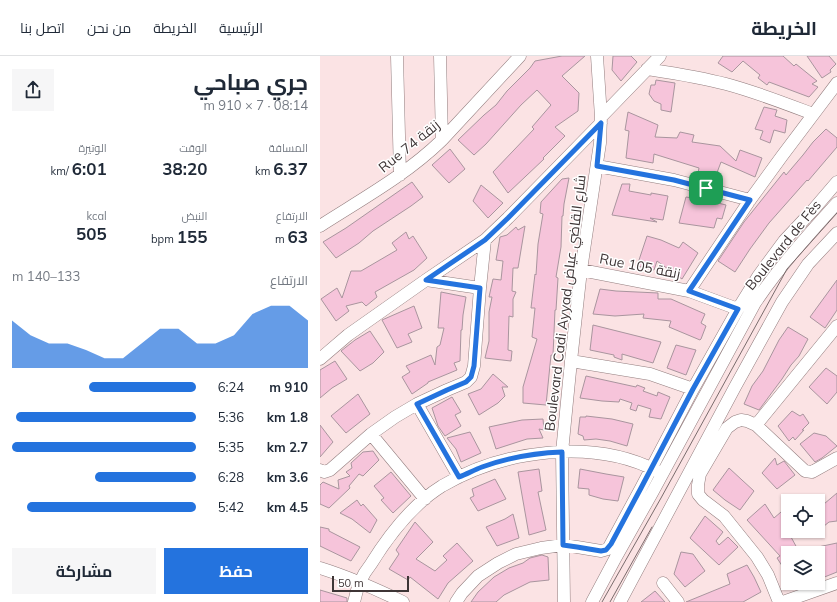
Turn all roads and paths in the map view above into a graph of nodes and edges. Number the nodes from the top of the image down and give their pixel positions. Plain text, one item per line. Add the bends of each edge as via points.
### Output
1 (397, 56) edge
2 (440, 56) edge
3 (520, 56) edge
4 (597, 56) edge
5 (660, 56) edge
6 (647, 68) junction
7 (837, 84) edge
8 (813, 114) junction
9 (601, 120) junction
10 (442, 140) junction
11 (597, 166) junction
12 (400, 175) junction
13 (837, 182) edge
14 (750, 200) junction
15 (837, 203) edge
16 (320, 226) edge
17 (837, 233) edge
18 (837, 239) edge
19 (485, 240) junction
20 (808, 264) junction
21 (581, 270) junction
22 (426, 280) junction
23 (480, 288) junction
24 (689, 291) junction
25 (738, 309) junction
26 (837, 326) edge
27 (320, 359) edge
28 (571, 361) junction
29 (693, 389) junction
30 (417, 404) junction
31 (756, 426) junction
32 (371, 434) junction
33 (562, 452) junction
34 (837, 458) edge
35 (320, 470) edge
36 (657, 471) junction
37 (459, 477) junction
38 (424, 499) junction
39 (563, 545) junction
40 (320, 568) edge
41 (360, 582) junction
42 (663, 583) dead end
43 (837, 583) edge
44 (354, 602) edge
45 (403, 602) edge
46 (456, 602) edge
47 (564, 602) edge
48 (592, 602) edge
49 (620, 602) edge
50 (678, 602) edge
51 (779, 602) edge
52 (783, 602) edge

1 - 12 street
2 - 10 street
3 - 10 street, Rue 74 زنقة
4 - 9 street, Boulevard Cadi Ayyad شارع القاضي عياض
5 - 6 street
6 - 8 street via 724,84
6 - 9 street
7 - 8 street
8 - 14 street
9 - 11 street, Boulevard Cadi Ayyad شارع القاضي عياض
9 - 19 street
10 - 12 street, Rue 74 زنقة
11 - 14 street via 674,180
11 - 21 street, Boulevard Cadi Ayyad شارع القاضي عياض
12 - 16 street, Rue 74 زنقة
13 - 25 street via 784,241
14 - 24 street
15 - 36 street, Boulevard de Fès via 767,285
17 - 20 street
18 - 20 street
19 - 22 street
19 - 23 street
20 - 49 street via 782,302
21 - 24 street, Rue 105 زنقة
21 - 28 street, Boulevard Cadi Ayyad شارع القاضي عياض
22 - 23 street
22 - 27 street via 348,335
23 - 30 street via 471,377 466,382
24 - 25 street, Rue 105 زنقة
25 - 29 street
26 - 31 street
28 - 29 street via 650,374
28 - 33 street, Boulevard Cadi Ayyad شارع القاضي عياض
29 - 36 street
30 - 32 street
30 - 37 street
31 - 34 street via 805,471 812,472
31 - 51 street via 741,420 727,428 700,474 698,494 724,516 757,557
32 - 35 street via 330,470
32 - 38 street
33 - 36 street via 598,452 613,455
33 - 37 street via 512,459
33 - 39 street, Boulevard Cadi Ayyad شارع القاضي عياض
36 - 39 street via 608,548 601,551
36 - 48 street, Boulevard de Fès via 652,493
37 - 38 street
38 - 41 street via 390,535
39 - 46 street via 516,554 498,563 478,576
39 - 47 street, Boulevard Cadi Ayyad شارع القاضي عياض
40 - 41 street
41 - 44 street
41 - 45 street
42 - 50 street
43 - 52 street

